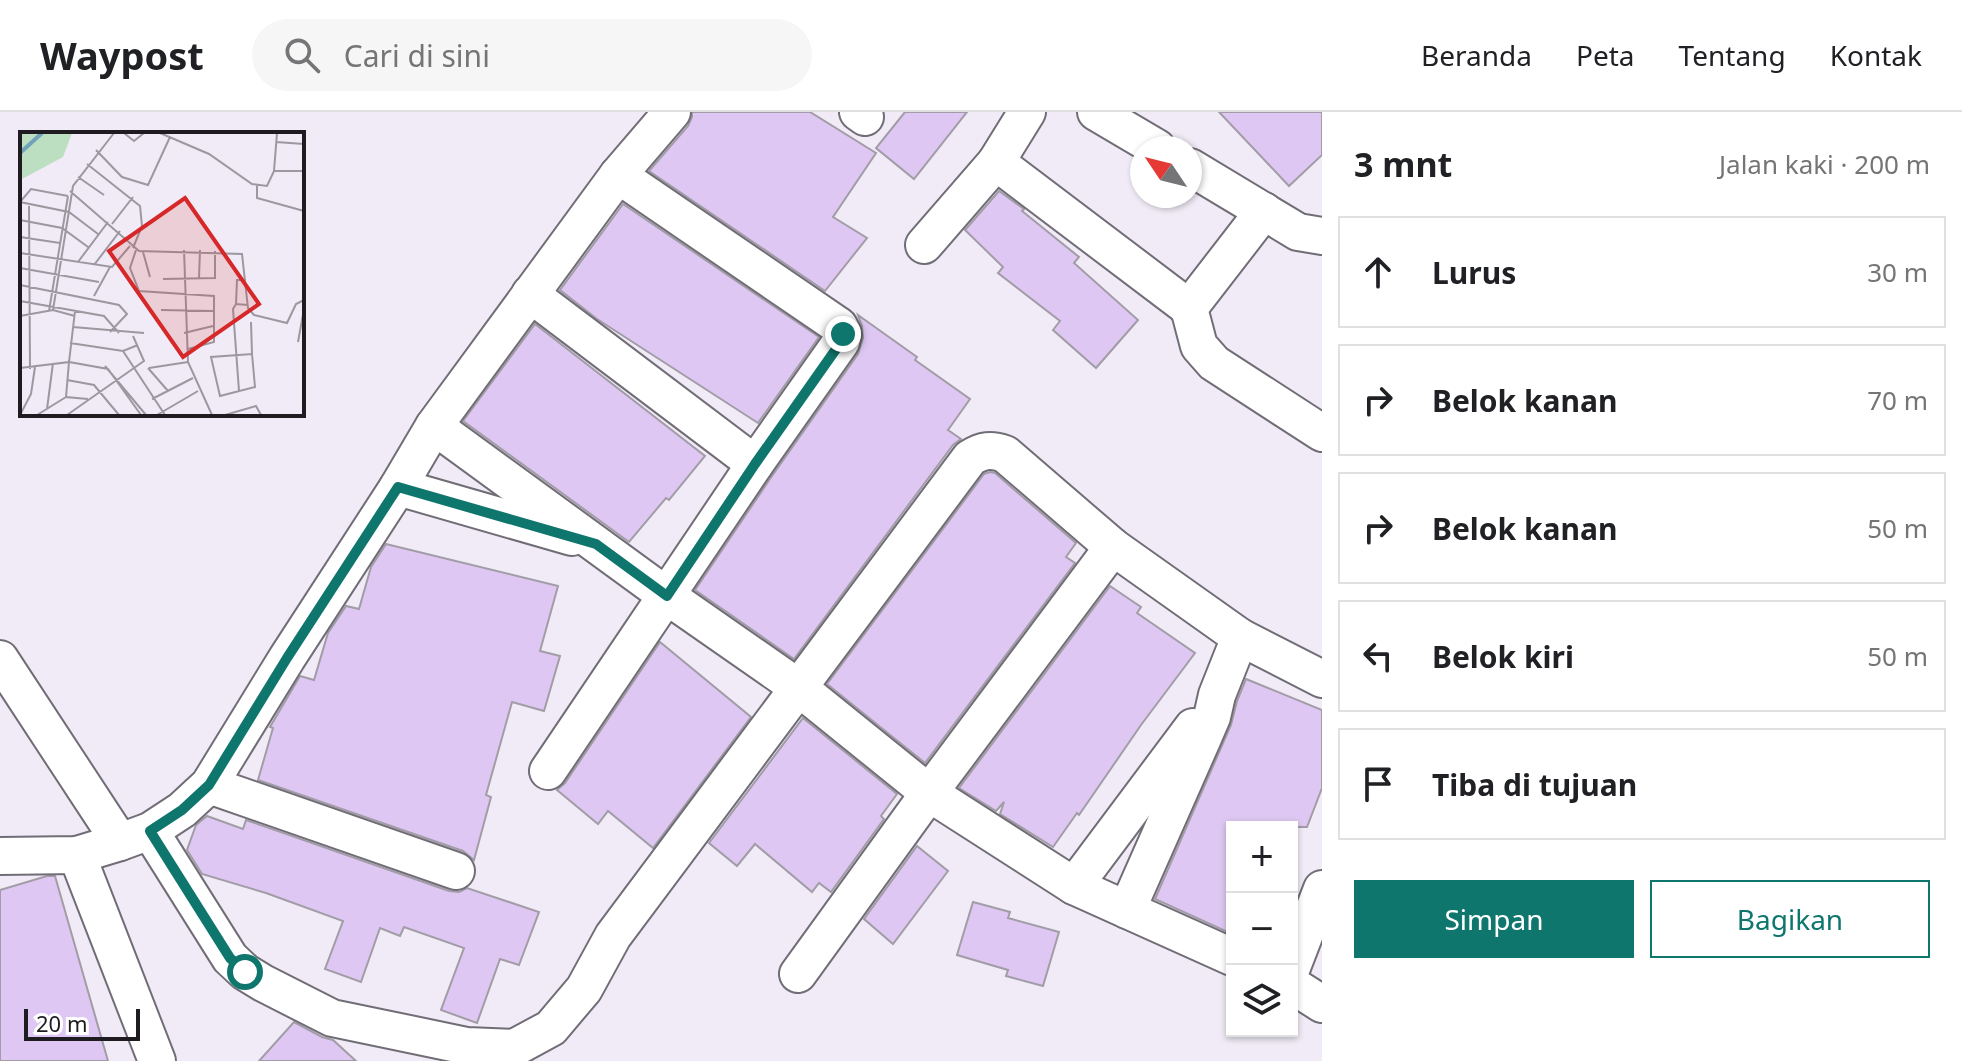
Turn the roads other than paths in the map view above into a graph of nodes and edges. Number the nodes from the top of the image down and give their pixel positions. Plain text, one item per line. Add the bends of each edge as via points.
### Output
1 (672, 112) edge
2 (1027, 112) edge
3 (1096, 112) edge
4 (1137, 136) edge
5 (996, 162) junction
6 (1202, 174) edge
7 (618, 175) junction
8 (1264, 211) junction
9 (1322, 236) edge
10 (924, 245) dead end
11 (530, 294) junction
12 (1189, 308) junction
13 (434, 426) junction
14 (1322, 433) edge
15 (755, 464) junction
16 (398, 487) junction
17 (596, 544) junction
18 (1113, 547) junction
19 (667, 596) junction
20 (1240, 637) junction
21 (0, 659) edge
22 (1322, 679) edge
23 (799, 688) junction
24 (1217, 695) junction
25 (548, 771) dead end
26 (209, 785) junction
27 (929, 793) junction
28 (135, 836) junction
29 (77, 855) junction
30 (0, 856) edge
31 (456, 871) dead end
32 (1074, 886) junction
33 (1322, 889) edge
34 (1127, 910) junction
35 (1226, 954) edge
36 (1293, 965) edge
37 (798, 974) dead end
38 (1298, 989) edge
39 (1322, 1004) edge
40 (157, 1061) edge

1 - 7 street
2 - 5 street
3 - 4 street
5 - 10 street
5 - 12 street
6 - 8 street
7 - 11 street
7 - 15 street via 839,326 843,334
8 - 9 street via 1298,232
8 - 12 street
11 - 13 street
11 - 15 street
12 - 14 street via 1199,346 1214,363
13 - 16 street
13 - 17 street
15 - 19 street
16 - 17 street
16 - 26 street
17 - 19 street
18 - 20 street
18 - 23 street via 1005,454 981,451 970,458
18 - 27 street
19 - 23 street
19 - 25 street
20 - 22 street
20 - 24 street
21 - 28 street
23 - 27 street
23 - 28 street via 613,936 584,989 551,1028 514,1048 467,1046 332,1018 263,983 230,958
24 - 32 street
24 - 34 street
26 - 28 street via 182,810
26 - 31 street
27 - 32 street
27 - 37 street
28 - 29 street
29 - 30 street
29 - 40 street
32 - 34 street
33 - 36 street
34 - 35 street
38 - 39 street

